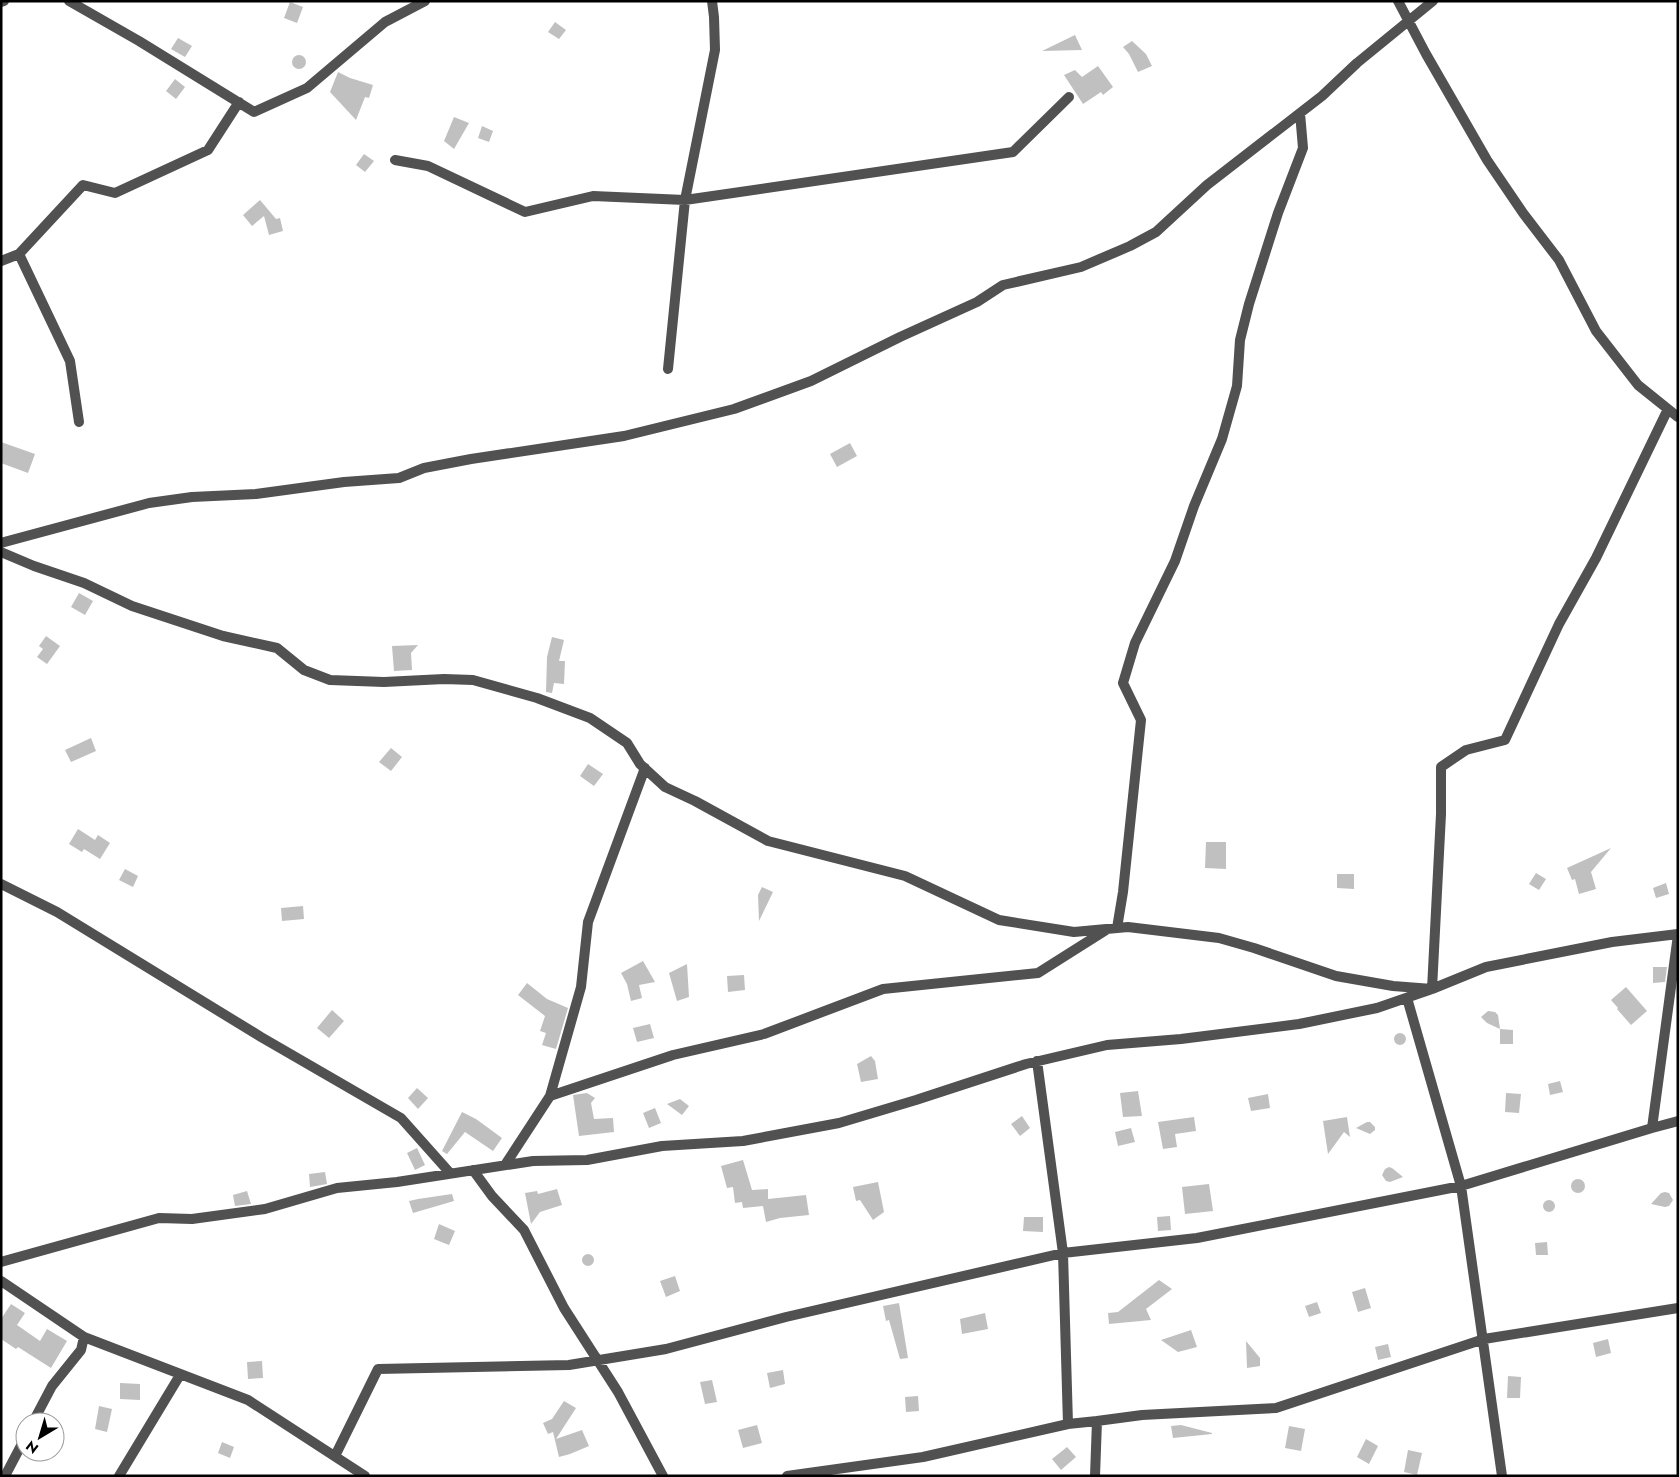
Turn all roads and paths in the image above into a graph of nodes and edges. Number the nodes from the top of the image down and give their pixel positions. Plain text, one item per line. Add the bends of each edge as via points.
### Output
1 (68, 1) edge
2 (425, 1) edge
3 (712, 1) edge
4 (1398, 1) edge
5 (1433, 1) edge
6 (1409, 21) junction
7 (1069, 97) dead end
8 (239, 102) junction
9 (1300, 114) junction
10 (395, 160) dead end
11 (684, 200) junction
12 (19, 254) junction
13 (1, 261) edge
14 (668, 370) dead end
15 (1668, 409) junction
16 (1678, 417) edge
17 (79, 422) dead end
18 (1, 543) edge
19 (1, 552) edge
20 (645, 768) junction
21 (1, 884) edge
22 (1113, 928) junction
23 (1678, 935) edge
24 (1432, 989) junction
25 (1407, 998) junction
26 (1037, 1061) junction
27 (550, 1096) junction
28 (1678, 1121) edge
29 (1652, 1128) junction
30 (505, 1165) junction
31 (473, 1170) junction
32 (450, 1173) junction
33 (1461, 1186) junction
34 (1064, 1253) junction
35 (1, 1262) edge
36 (1, 1281) edge
37 (1678, 1308) edge
38 (84, 1337) junction
39 (1484, 1339) junction
40 (598, 1360) junction
41 (180, 1375) junction
42 (38, 1412) edge
43 (1097, 1421) junction
44 (1068, 1424) junction
45 (335, 1456) junction
46 (15, 1457) edge
47 (5, 1476) edge
48 (119, 1476) edge
49 (365, 1476) edge
50 (664, 1476) edge
51 (788, 1476) edge
52 (1095, 1476) edge
53 (1502, 1476) edge

1 - 8 street
2 - 8 street via 385,22 307,88 254,112
3 - 11 street via 715,50
4 - 6 street
5 - 6 street
6 - 9 street
6 - 15 street via 1487,160 1560,260 1596,332 1638,385
7 - 11 street via 1013,152
8 - 12 street via 208,150 115,193 83,186
9 - 18 street via 1208,185 1156,232 1130,246 1081,267 1003,285 978,302 811,381 734,410 624,436 424,468 399,478 149,503
9 - 22 street via 1303,148 1278,213 1250,304 1240,340 1237,386 1222,439 1175,561 1135,643 1123,683 1141,720 1124,892
10 - 11 street via 428,166 525,212 593,196
11 - 14 street
12 - 13 street
12 - 17 street via 70,361
15 - 16 street
15 - 24 street via 1505,740 1466,750 1441,767
19 - 20 street via 84,583 132,606 223,636 277,648 304,670 330,680 473,680 537,698 590,718 627,743
20 - 22 street via 665,786 768,841 905,876 999,920 1074,932
20 - 27 street via 588,922 581,987
21 - 32 street via 57,912 401,1118
22 - 24 street via 1219,938 1336,976
22 - 27 street via 1038,973 883,989 764,1034 673,1054
23 - 24 street via 1612,942 1486,967
23 - 29 street
24 - 25 street
25 - 26 street via 1299,1024 1107,1045
25 - 33 street
26 - 30 street via 839,1123 743,1141 662,1146 587,1160 533,1160
26 - 34 street
27 - 30 street
28 - 29 street
29 - 33 street
30 - 31 street
31 - 32 street
31 - 40 street via 524,1230 564,1308
32 - 35 street via 337,1188 265,1210 192,1219 159,1218
33 - 34 street via 1197,1238
33 - 39 street
34 - 40 street via 786,1317 666,1349
34 - 44 street
36 - 38 street
37 - 39 street
38 - 41 street
38 - 42 street via 81,1350 52,1386
39 - 43 street via 1276,1408 1142,1415
39 - 53 street
40 - 45 street via 569,1365 378,1369
40 - 50 street
41 - 45 street via 248,1400
41 - 48 street
43 - 44 street
43 - 52 street
44 - 51 street via 923,1457
45 - 49 street
46 - 47 street

